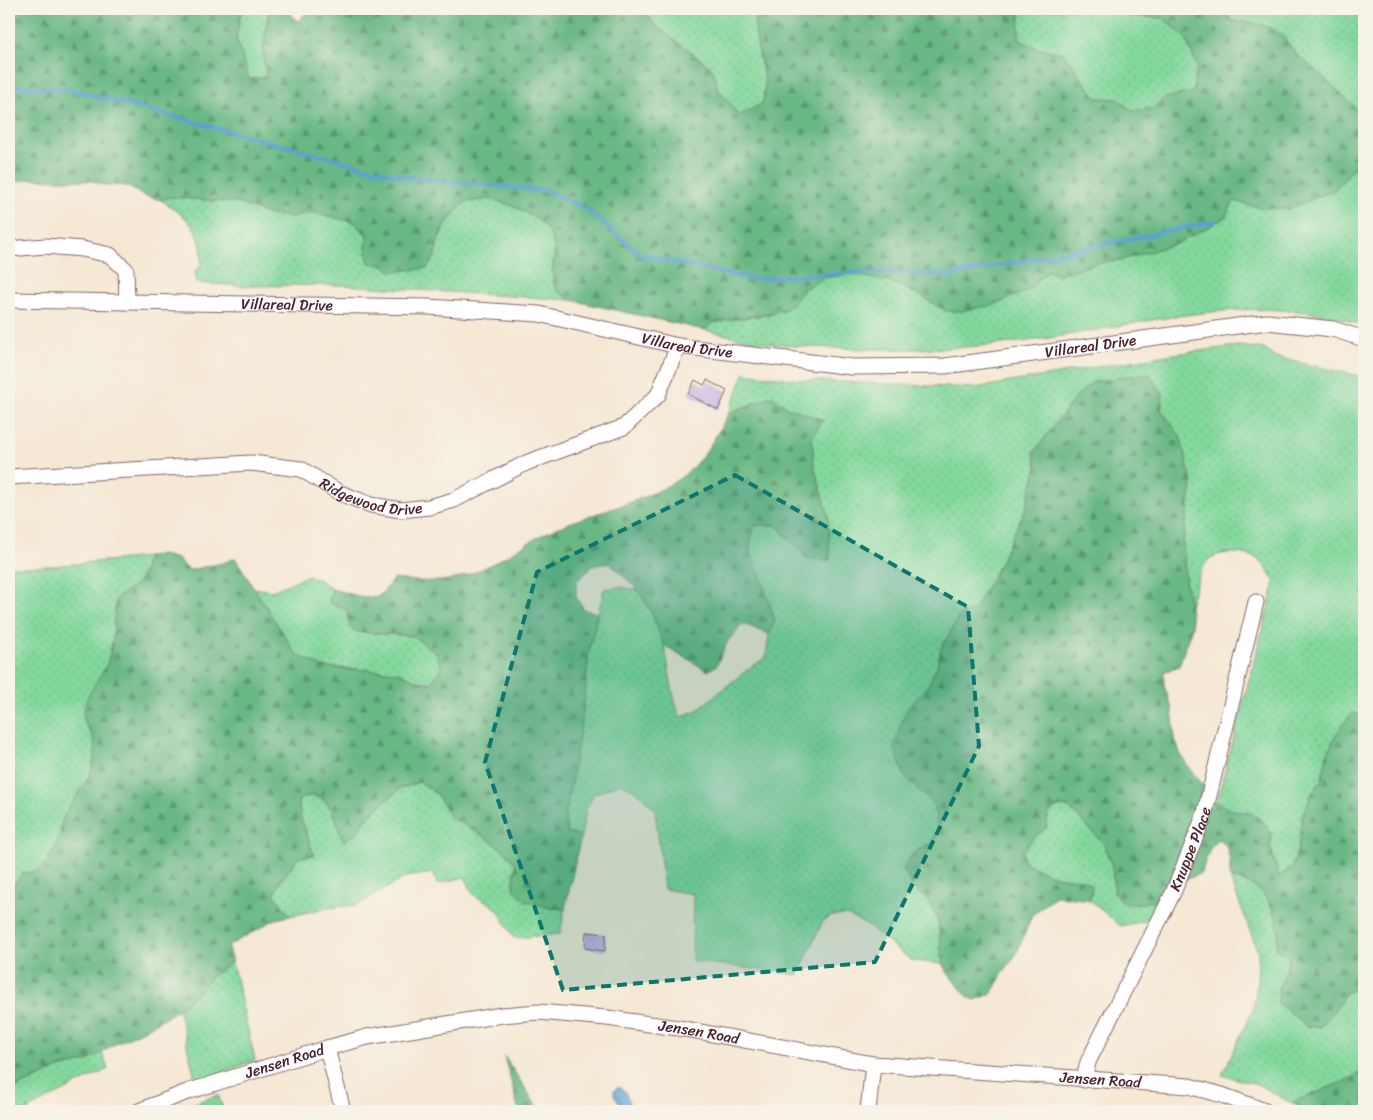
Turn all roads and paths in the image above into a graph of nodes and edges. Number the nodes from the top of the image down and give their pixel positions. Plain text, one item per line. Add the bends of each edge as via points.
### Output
1 (9, 249) edge
2 (9, 300) edge
3 (127, 302) junction
4 (1364, 339) edge
5 (678, 346) junction
6 (9, 477) edge
7 (1256, 602) dead end
8 (327, 1048) junction
9 (873, 1064) junction
10 (1084, 1080) junction
11 (139, 1111) edge
12 (343, 1111) edge
13 (868, 1111) edge
14 (1265, 1111) edge

1 - 3 street via 45,246 110,254 126,270
2 - 3 street, Villareal Drive
3 - 5 street, Villareal Drive via 428,307 539,314
4 - 5 street, Villareal Drive via 1333,330 1267,322 945,366 852,368
5 - 6 street, Ridgewood Drive via 658,395 624,427 526,463 454,500 429,507 400,510 371,505 340,493 301,469 251,464
7 - 10 street, Knuppe Place via 1204,816 1173,893 1088,1062
8 - 9 street, Jensen Road via 367,1037 538,1012 685,1029
8 - 11 street, Jensen Road
8 - 12 street
9 - 10 street, Jensen Road
9 - 13 street
10 - 14 street, Jensen Road via 1189,1086

